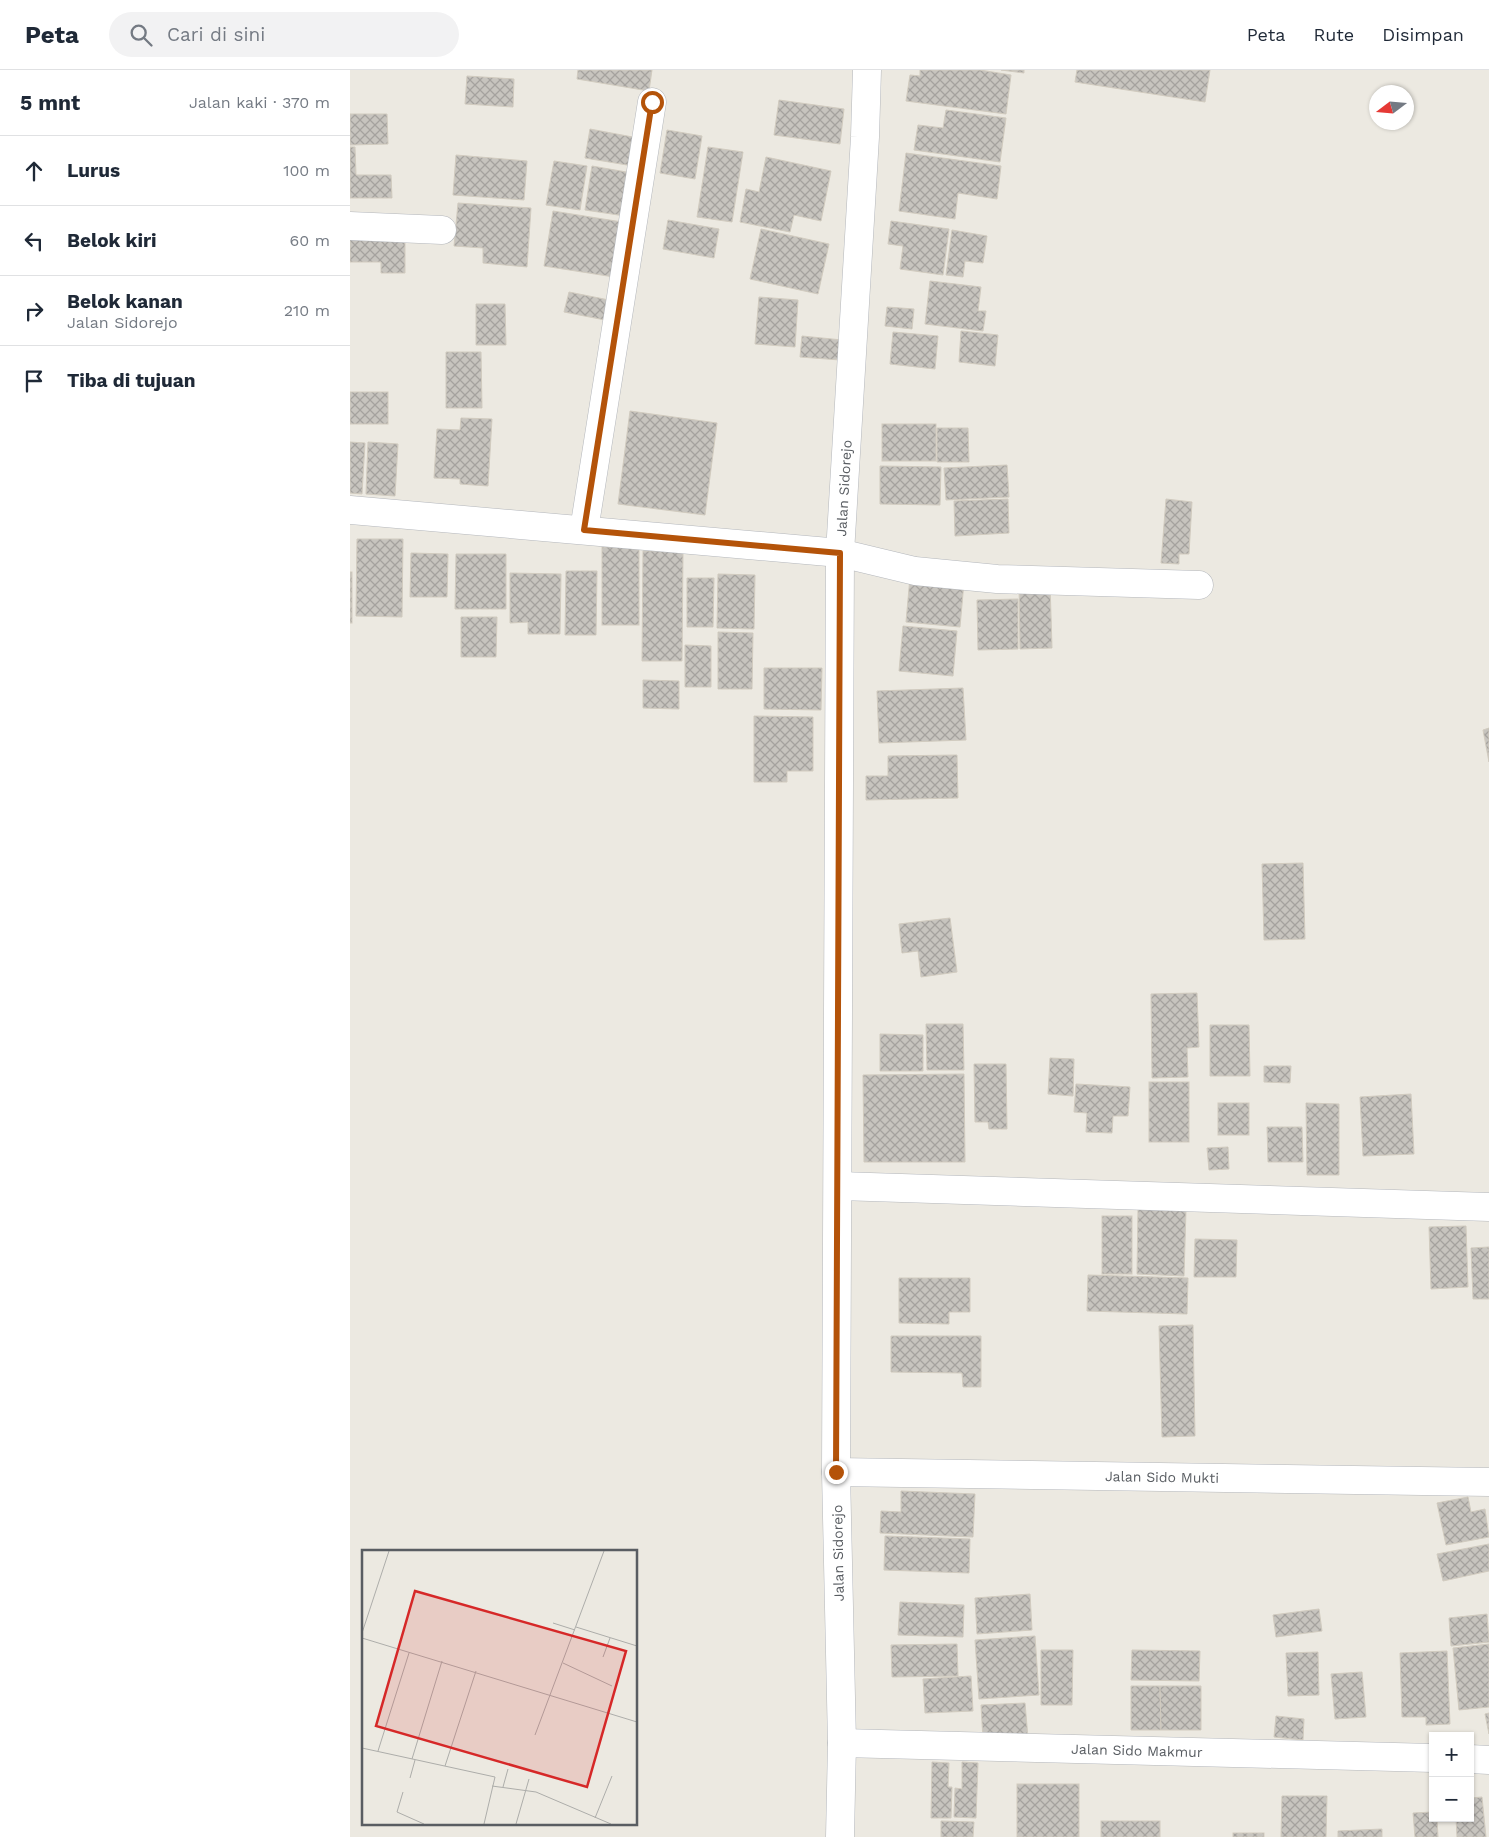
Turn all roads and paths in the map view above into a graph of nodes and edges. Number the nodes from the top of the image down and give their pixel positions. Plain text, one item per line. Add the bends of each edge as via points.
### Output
1 (867, 70) edge
2 (652, 102) dead end
3 (350, 226) edge
4 (442, 230) dead end
5 (350, 510) edge
6 (584, 530) junction
7 (840, 553) junction
8 (1199, 585) dead end
9 (838, 1186) junction
10 (1489, 1207) edge
11 (836, 1472) junction
12 (1489, 1482) edge
13 (842, 1743) junction
14 (1429, 1758) edge
15 (1474, 1759) edge
16 (1489, 1760) edge
17 (840, 1837) edge

1 - 7 street, Jalan Sidorejo
2 - 6 street
3 - 4 street
5 - 6 street
6 - 7 street
7 - 8 street via 915,571 997,579
7 - 9 street, Jalan Sidorejo
9 - 10 street
9 - 11 street, Jalan Sidorejo
11 - 12 street, Jalan Sido Mukti
11 - 13 street, Jalan Sidorejo
13 - 14 street, Jalan Sido Makmur
13 - 17 street, Jalan Sidorejo
15 - 16 street

